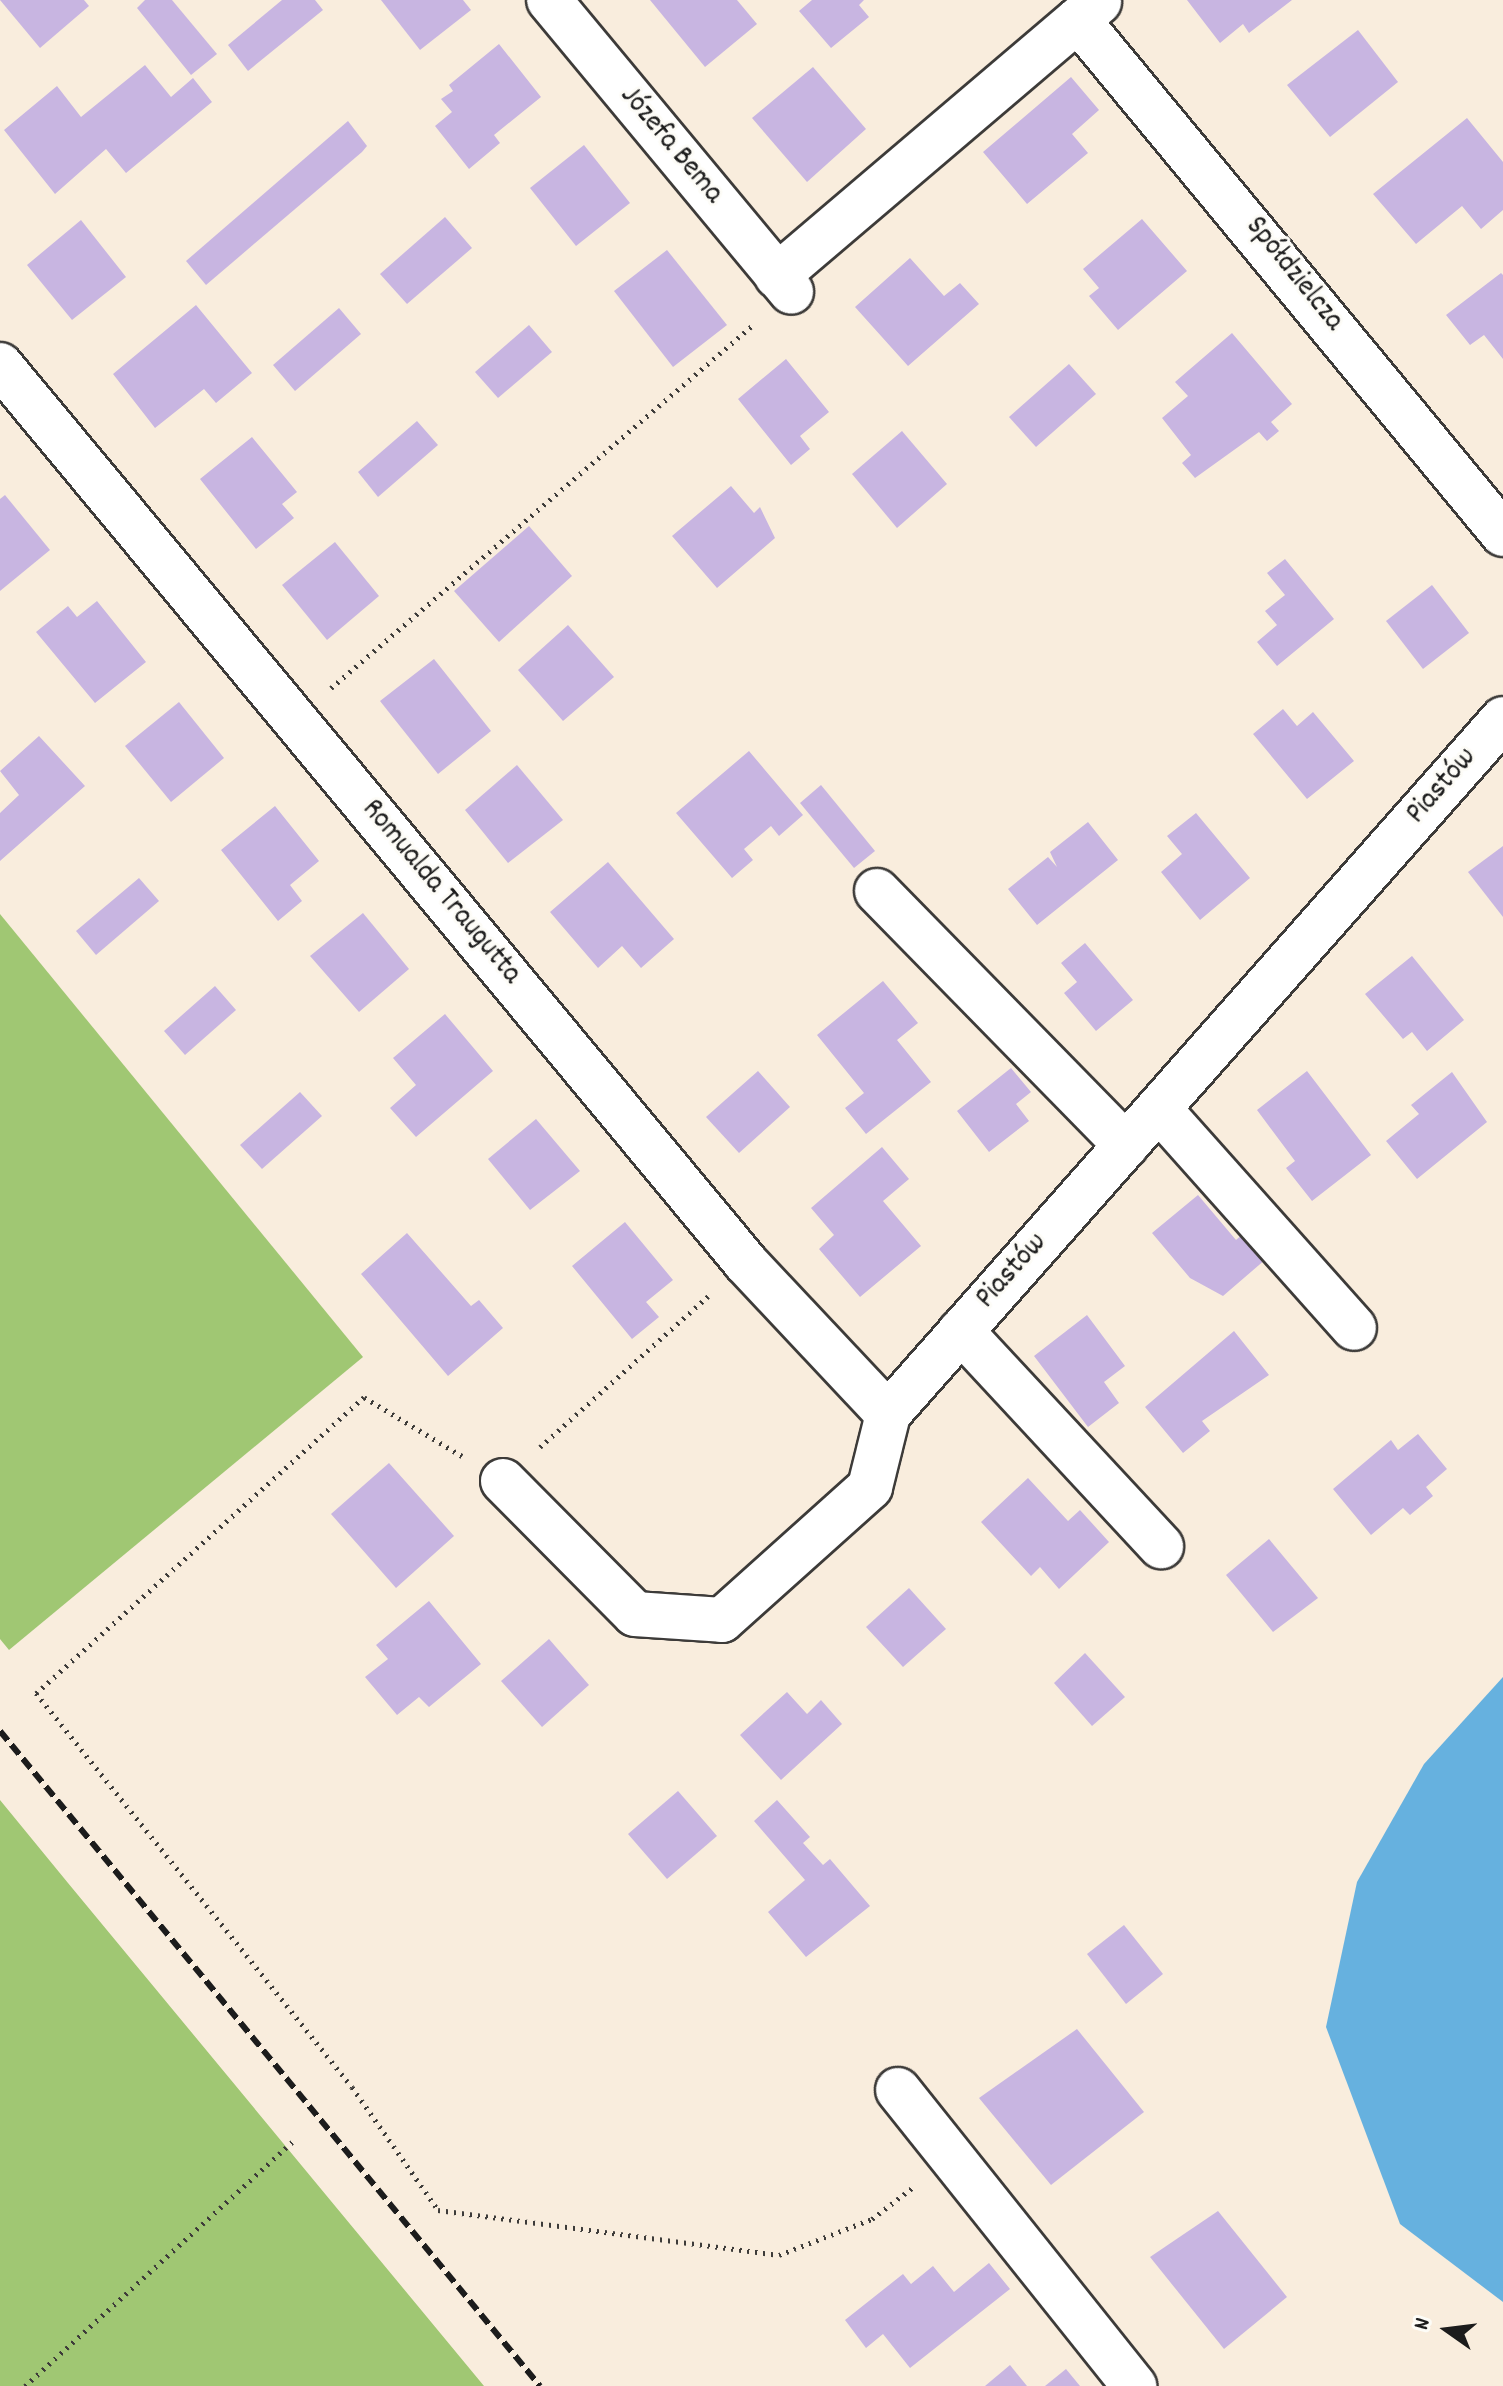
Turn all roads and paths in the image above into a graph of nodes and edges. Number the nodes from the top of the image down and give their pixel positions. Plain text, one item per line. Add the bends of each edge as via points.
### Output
1 (549, 0) edge
2 (1089, 10) edge
3 (784, 284) junction
4 (0, 365) edge
5 (1503, 534) edge
6 (295, 719) junction
7 (1503, 719) edge
8 (877, 891) dead end
9 (1159, 1109) junction
10 (1126, 1145) junction
11 (746, 1263) junction
12 (1354, 1328) dead end
13 (961, 1331) junction
14 (888, 1414) junction
15 (503, 1481) junction
16 (1161, 1546) dead end
17 (898, 2090) dead end
18 (292, 2142) dead end
19 (950, 2156) junction
20 (25, 2386) edge
21 (1134, 2386) edge

1 - 3 street, Józefa Bema
2 - 3 street
2 - 5 street, Spółdzielcza
3 - 6 path
4 - 6 street, Romualda Traugutta
6 - 11 street, Romualda Traugutta
7 - 9 street, Piastów
8 - 10 street
9 - 10 street, Piastów
9 - 12 street
10 - 13 street, Piastów
11 - 14 street, Romualda Traugutta
11 - 15 path
13 - 14 street, Piastów
13 - 16 street
14 - 15 street, Piastów via 870,1487 722,1620 635,1614
15 - 19 path via 364,1397 36,1693 352,2087 438,2210 779,2255 872,2219
17 - 19 street
18 - 20 path
19 - 21 street

